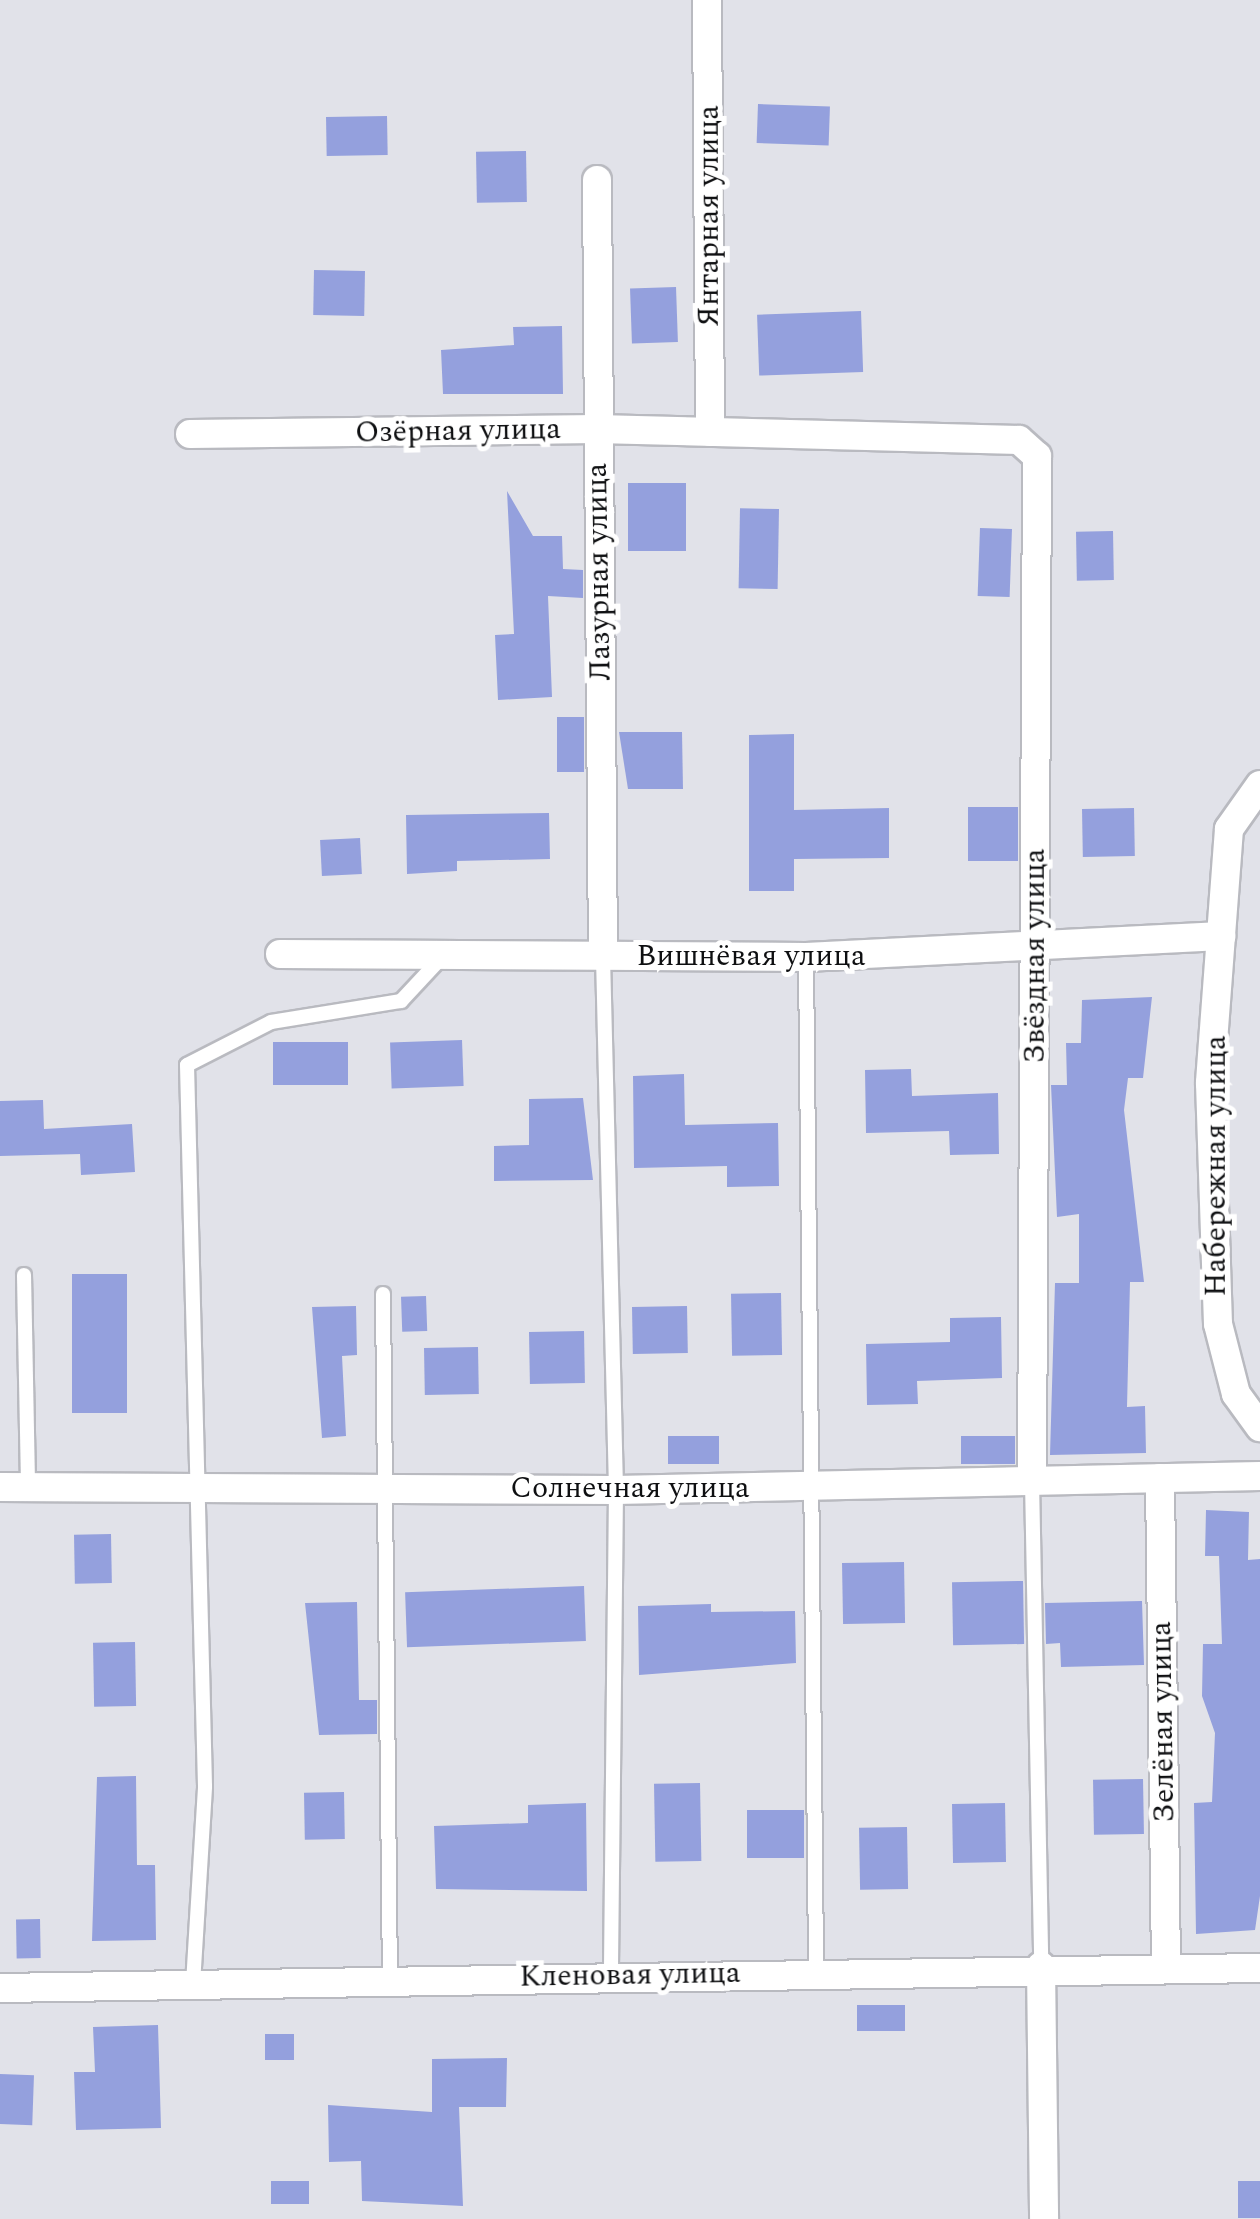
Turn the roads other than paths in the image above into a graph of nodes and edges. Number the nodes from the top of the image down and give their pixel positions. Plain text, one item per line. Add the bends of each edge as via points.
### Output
1 (707, 0) edge
2 (597, 180) dead end
3 (598, 429) junction
4 (710, 432) junction
5 (190, 434) dead end
6 (1018, 440) joint
7 (1260, 785) edge
8 (1221, 936) junction
9 (1035, 950) junction
10 (280, 954) dead end
11 (443, 956) junction
12 (603, 957) junction
13 (806, 957) junction
14 (24, 1275) dead end
15 (383, 1294) dead end
16 (1260, 1427) edge
17 (1260, 1476) edge
18 (1160, 1478) junction
19 (1032, 1481) junction
20 (200, 1482) junction
21 (14, 1486) edge
22 (385, 1486) junction
23 (807, 1486) junction
24 (616, 1490) junction
25 (1041, 1966) junction
26 (1166, 1966) junction
27 (1260, 1968) edge
28 (816, 1971) junction
29 (611, 1975) junction
30 (390, 1980) junction
31 (194, 1984) junction
32 (0, 1988) edge
33 (1044, 2219) edge

1 - 4 street, Янтарная улица
2 - 3 street, Озёрная улица
3 - 4 street, Лазурная улица
3 - 5 street, Озёрная улица
3 - 12 street, Лазурная улица
4 - 6 street, Лазурная улица
6 - 9 street, Звёздная улица via 1037,456
7 - 8 street, Набережная улица via 1229,829
8 - 9 street, Вишнёвая улица
8 - 16 street, Набережная улица via 1210,1083 1218,1324 1236,1394
9 - 13 street, Вишнёвая улица
9 - 19 street, Звёздная улица
10 - 11 street, Вишнёвая улица
11 - 12 street, Вишнёвая улица
11 - 20 lane via 401,1001 271,1022 187,1065
12 - 13 street, Вишнёвая улица
12 - 24 lane
13 - 23 lane
14 - 21 lane
15 - 22 lane
17 - 18 street, Солнечная улица
18 - 19 street, Солнечная улица
18 - 26 street, Зелёная улица
19 - 23 street, Солнечная улица
19 - 25 lane
20 - 21 street, Солнечная улица
20 - 22 street, Солнечная улица
20 - 31 lane via 205,1786
22 - 24 street, Солнечная улица
22 - 30 lane
23 - 24 street, Солнечная улица
23 - 28 lane
24 - 29 lane
25 - 26 street, Кленовая улица
25 - 28 street, Кленовая улица
25 - 33 street
26 - 27 street, Кленовая улица
28 - 29 street, Кленовая улица
29 - 30 street, Кленовая улица
30 - 31 street, Кленовая улица
31 - 32 street, Кленовая улица

